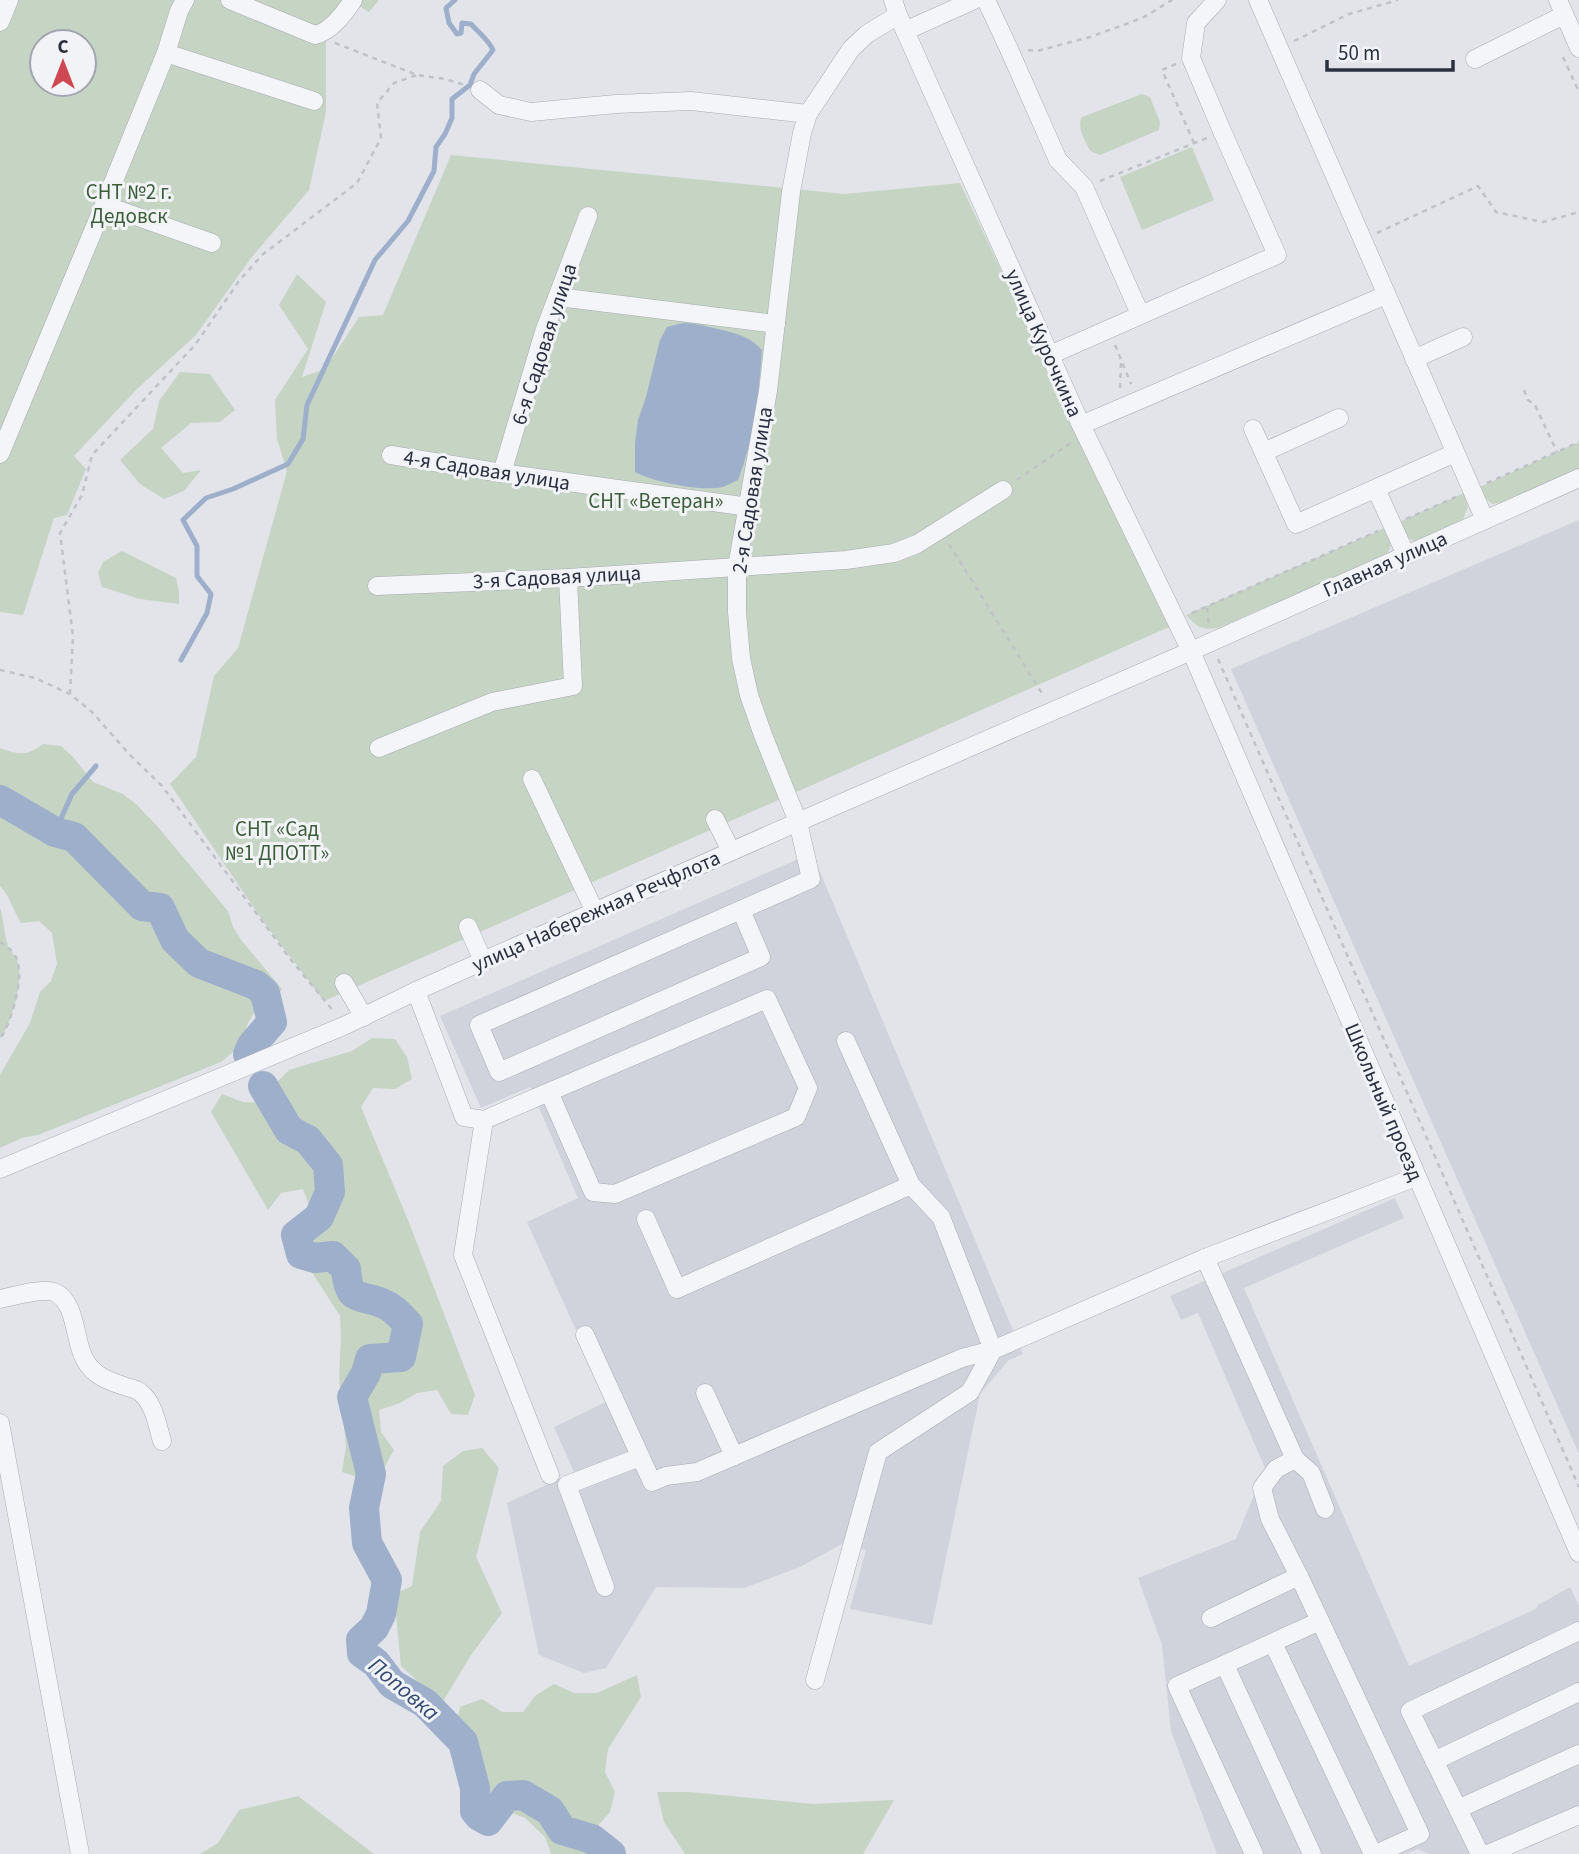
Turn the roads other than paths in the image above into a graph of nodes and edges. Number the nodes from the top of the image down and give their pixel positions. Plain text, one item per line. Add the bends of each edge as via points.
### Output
1 (9, 0) edge
2 (185, 0) edge
3 (230, 0) edge
4 (353, 0) edge
5 (974, 0) edge
6 (986, 0) edge
7 (1217, 0) edge
8 (1258, 0) edge
9 (1561, 8) edge
10 (899, 15) edge
11 (0, 22) edge
12 (1579, 48) edge
13 (166, 53) junction
14 (1475, 59) dead end
15 (480, 90) dead end
16 (314, 101) dead end
17 (808, 114) junction
18 (104, 205) junction
19 (588, 216) dead end
20 (212, 243) dead end
21 (1386, 295) junction
22 (558, 297) junction
23 (1140, 314) junction
24 (776, 324) junction
25 (1463, 337) dead end
26 (1050, 355) junction
27 (1414, 359) junction
28 (1339, 418) dead end
29 (1081, 425) junction
30 (1253, 429) dead end
31 (1264, 452) junction
32 (1455, 453) junction
33 (0, 454) edge
34 (391, 455) dead end
35 (502, 473) junction
36 (1579, 478) edge
37 (1376, 489) junction
38 (1003, 490) road end
39 (749, 507) junction
40 (1485, 520) junction
41 (1406, 555) junction
42 (737, 567) junction
43 (568, 578) junction
44 (377, 586) dead end
45 (1191, 651) junction
46 (379, 748) dead end
47 (532, 779) dead end
48 (715, 819) dead end
49 (798, 822) junction
50 (731, 851) junction
51 (741, 910) junction
52 (595, 912) junction
53 (468, 927) dead end
54 (483, 961) junction
55 (344, 983) dead end
56 (416, 991) junction
57 (364, 1017) junction
58 (846, 1041) dead end
59 (549, 1092) junction
60 (484, 1121) junction
61 (0, 1169) edge
62 (1416, 1177) junction
63 (911, 1185) junction
64 (646, 1219) dead end
65 (1205, 1258) junction
66 (0, 1299) edge
67 (585, 1335) dead end
68 (993, 1350) junction
69 (705, 1393) dead end
70 (0, 1423) edge
71 (162, 1441) dead end
72 (734, 1456) junction
73 (640, 1457) junction
74 (1295, 1459) junction
75 (550, 1475) dead end
76 (1325, 1509) dead end
77 (1579, 1553) edge
78 (1299, 1576) junction
79 (605, 1587) dead end
80 (1211, 1618) dead end
81 (1320, 1621) junction
82 (1579, 1631) edge
83 (1273, 1643) junction
84 (1225, 1665) junction
85 (815, 1680) dead end
86 (1579, 1692) edge
87 (1579, 1754) edge
88 (1434, 1761) junction
89 (1458, 1809) junction
90 (1579, 1815) edge
91 (80, 1854) edge
92 (1254, 1854) edge
93 (1312, 1854) edge
94 (1375, 1854) edge
95 (1480, 1854) edge
96 (1488, 1854) edge

1 - 11 street
2 - 13 street
3 - 4 street via 315,35 346,12
5 - 10 street, 2-я Садовая улица
6 - 23 street via 1058,160 1084,187
7 - 23 street via 1196,23 1192,58 1276,255
8 - 21 street
9 - 12 street
9 - 14 street
10 - 17 street, 2-я Садовая улица via 851,49
10 - 26 street, улица Курочкина
13 - 16 street
13 - 18 street
15 - 17 street via 499,105 531,112 691,101
17 - 24 street, 2-я Садовая улица via 791,192
18 - 20 street
18 - 33 street
19 - 22 street, 6-я Садовая улица
21 - 27 street
21 - 29 street
22 - 24 street
22 - 35 street, 6-я Садовая улица
23 - 26 street
24 - 39 street, 2-я Садовая улица
25 - 27 street
26 - 29 street, улица Курочкина
27 - 32 street
28 - 31 street
29 - 45 street, улица Курочкина
30 - 31 street
31 - 37 street via 1296,524
32 - 37 street
32 - 40 street
34 - 35 street, 4-я Садовая улица
35 - 39 street, 4-я Садовая улица
36 - 40 street, Главная улица
37 - 41 street
38 - 42 street, 3-я Садовая улица via 917,544 894,553
39 - 42 street, 2-я Садовая улица
40 - 41 street, Главная улица
41 - 45 street, Главная улица
42 - 43 street, 3-я Садовая улица
42 - 49 street, 2-я Садовая улица via 741,658 749,695
43 - 44 street, 3-я Садовая улица
43 - 46 street via 573,686 492,702
45 - 49 street, улица Набережная Речфлота
45 - 62 street, Школьный проезд
47 - 52 street
48 - 50 street
49 - 50 street, улица Набережная Речфлота
49 - 51 street, 2-я Садовая улица via 811,879
50 - 52 street, улица Набережная Речфлота
51 - 51 street via 761,957 499,1072 479,1025
52 - 54 street, улица Набережная Речфлота
53 - 54 street
54 - 56 street, улица Набережная Речфлота
55 - 57 street
56 - 57 street, улица Набережная Речфлота
56 - 60 street via 464,1117
57 - 61 street, улица Набережная Речфлота
58 - 63 street
59 - 59 street via 767,999 807,1088 796,1117 615,1194 593,1192
59 - 60 street
60 - 75 street via 463,1255
62 - 65 street
62 - 77 street, Школьный проезд
63 - 64 street via 677,1289
63 - 68 street via 941,1217
65 - 68 street
65 - 74 street
66 - 71 street via 36,1292 53,1292 63,1298 83,1358 94,1373 139,1391 153,1407
67 - 73 street
68 - 72 street via 962,1358
68 - 85 street via 970,1392 878,1452
69 - 72 street
70 - 91 street
72 - 73 street via 697,1472 652,1482
73 - 79 street via 566,1485
74 - 76 street via 1311,1473
74 - 78 street via 1276,1469 1262,1488 1270,1519
78 - 80 street
78 - 81 street
81 - 83 street
81 - 94 street via 1420,1834
82 - 88 street via 1410,1711
83 - 84 street
83 - 94 street
84 - 92 street via 1177,1686
84 - 93 street
86 - 88 street
87 - 89 street
88 - 89 street
89 - 95 street
90 - 96 street

